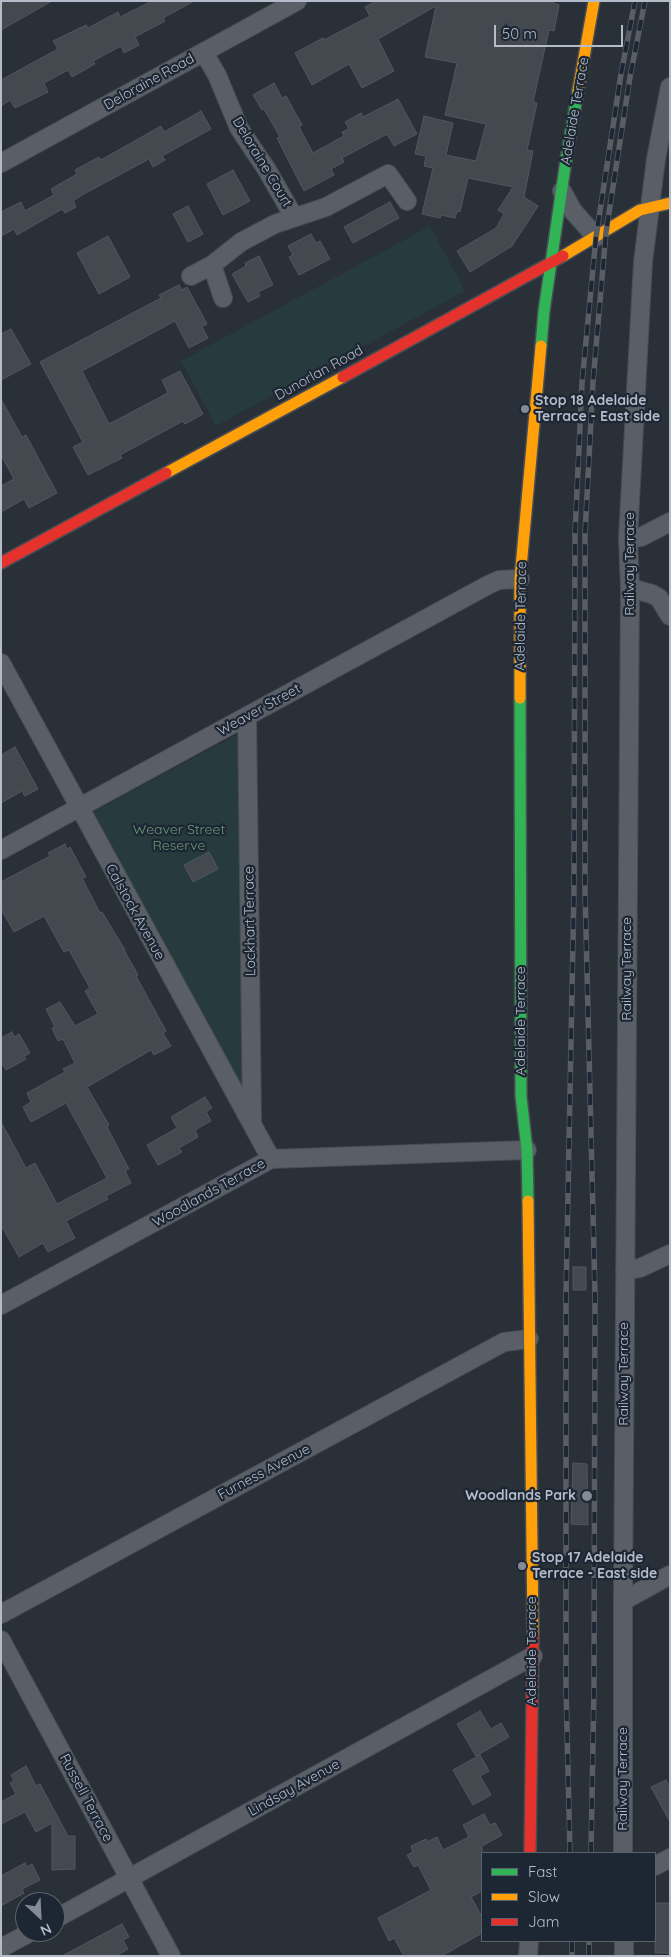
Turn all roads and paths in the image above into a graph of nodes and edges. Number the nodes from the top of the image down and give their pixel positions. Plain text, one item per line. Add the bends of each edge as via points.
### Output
1 (297, 1) edge
2 (594, 1) edge
3 (204, 52) junction
4 (670, 87) edge
5 (1, 163) edge
6 (562, 191) junction
7 (406, 200) dead end
8 (670, 203) edge
9 (650, 207) junction
10 (294, 217) junction
11 (596, 237) junction
12 (552, 263) junction
13 (212, 265) junction
14 (191, 276) dead end
15 (223, 298) dead end
16 (670, 522) edge
17 (628, 538) junction
18 (1, 563) edge
19 (520, 578) junction
20 (630, 588) junction
21 (670, 616) edge
22 (1, 664) edge
23 (248, 716) junction
24 (79, 808) junction
25 (1, 850) edge
26 (252, 1125) junction
27 (527, 1150) junction
28 (270, 1159) junction
29 (670, 1254) edge
30 (625, 1270) junction
31 (3, 1300) edge
32 (529, 1339) junction
33 (670, 1575) edge
34 (623, 1601) junction
35 (1, 1614) edge
36 (1, 1640) edge
37 (532, 1656) junction
38 (530, 1852) edge
39 (624, 1852) edge
40 (670, 1858) edge
41 (656, 1865) edge
42 (129, 1878) junction
43 (65, 1913) edge
44 (15, 1941) edge
45 (529, 1942) edge
46 (624, 1942) edge
47 (1, 1948) edge
48 (171, 1956) edge
49 (528, 1956) edge
50 (624, 1956) edge

1 - 3 street, Deloraine Road
2 - 6 street, Adelaide Terrace
3 - 5 street, Deloraine Road
3 - 10 street, Deloraine Court via 242,133
4 - 9 street, Railway Terrace
6 - 11 street via 573,211
6 - 12 street, Adelaide Terrace
7 - 10 street, Deloraine Court via 388,174 326,207
8 - 9 street, Dunorlan Road
9 - 11 street, Dunorlan Road
9 - 17 street, Railway Terrace via 643,262
10 - 13 street, Deloraine Court via 241,242
11 - 12 street, Dunorlan Road
12 - 18 street, Dunorlan Road
12 - 19 street, Adelaide Terrace via 544,311
13 - 14 street, Deloraine Court
13 - 15 street
16 - 17 street via 641,537
17 - 20 street, Railway Terrace
19 - 23 street, Weaver Street via 499,580 488,585
19 - 27 street, Adelaide Terrace via 521,1096
20 - 21 street via 659,598
20 - 30 street, Railway Terrace
22 - 24 street, Calstock Avenue
23 - 24 street, Weaver Street
23 - 26 street, Lockhart Terrace
24 - 25 street, Weaver Street
24 - 26 street, Calstock Avenue
26 - 28 street, Calstock Avenue
27 - 28 street, Woodlands Terrace
27 - 32 street, Adelaide Terrace
28 - 31 street, Woodlands Terrace
29 - 30 street via 640,1268
30 - 34 street, Railway Terrace
32 - 35 street, Furness Avenue via 504,1342
32 - 37 street, Adelaide Terrace
33 - 34 street
34 - 39 street, Railway Terrace
36 - 42 street, Russell Terrace
37 - 38 street, Adelaide Terrace
37 - 42 street, Lindsay Avenue
40 - 41 street
42 - 43 street, Lindsay Avenue
42 - 48 street, Russell Terrace
44 - 47 street
45 - 49 street
46 - 50 street

